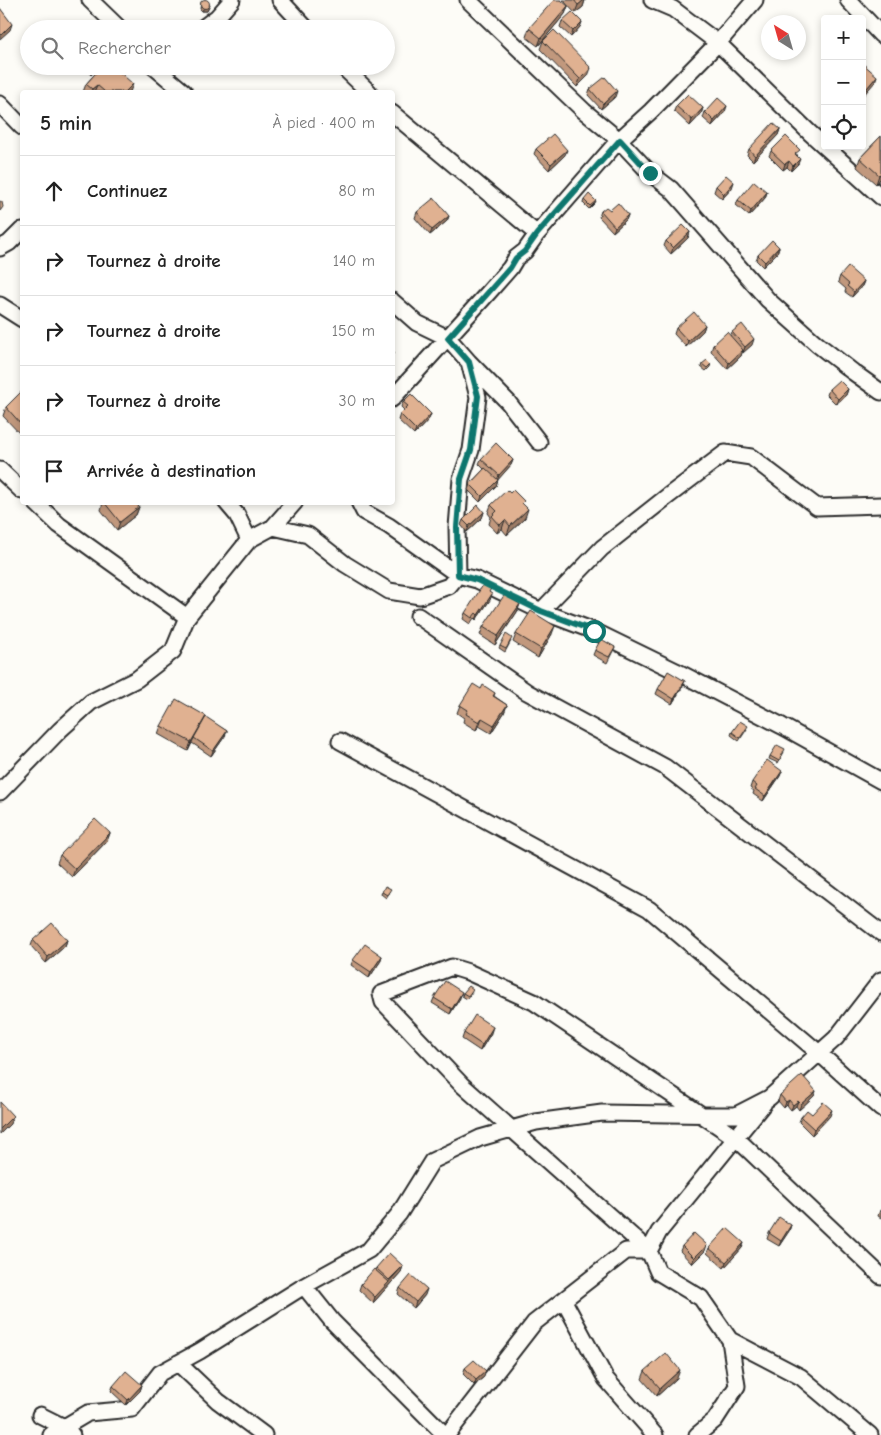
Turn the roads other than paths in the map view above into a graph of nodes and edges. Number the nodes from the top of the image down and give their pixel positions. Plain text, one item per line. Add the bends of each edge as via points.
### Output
1 (90, 0) edge
2 (232, 0) edge
3 (280, 0) edge
4 (468, 0) edge
5 (652, 0) edge
6 (755, 0) edge
7 (848, 0) edge
8 (111, 20) edge
9 (213, 20) edge
10 (299, 20) edge
11 (881, 36) edge
12 (718, 43) junction
13 (164, 75) edge
14 (351, 75) edge
15 (182, 90) edge
16 (366, 90) edge
17 (0, 104) edge
18 (395, 116) edge
19 (20, 125) edge
20 (620, 140) junction
21 (881, 197) edge
22 (20, 232) edge
23 (537, 234) junction
24 (0, 248) edge
25 (395, 304) edge
26 (0, 305) edge
27 (20, 318) edge
28 (448, 338) junction
29 (469, 362) junction
30 (881, 392) edge
31 (395, 396) edge
32 (539, 442) dead end
33 (0, 470) edge
34 (20, 489) edge
35 (38, 505) edge
36 (229, 505) edge
37 (292, 505) edge
38 (360, 505) edge
39 (881, 505) edge
40 (272, 527) junction
41 (250, 540) junction
42 (458, 575) junction
43 (541, 611) junction
44 (418, 616) dead end
45 (187, 617) junction
46 (340, 741) dead end
47 (881, 781) edge
48 (0, 792) edge
49 (881, 933) edge
50 (881, 980) edge
51 (819, 1053) junction
52 (768, 1098) junction
53 (881, 1109) edge
54 (700, 1114) junction
55 (511, 1129) junction
56 (736, 1138) junction
57 (649, 1251) junction
58 (881, 1276) edge
59 (304, 1286) junction
60 (564, 1301) junction
61 (730, 1340) junction
62 (178, 1363) junction
63 (40, 1415) dead end
64 (62, 1432) edge
65 (264, 1435) edge
66 (446, 1435) edge
67 (654, 1435) edge
68 (697, 1435) edge
69 (870, 1435) edge

1 - 8 street
2 - 9 street
3 - 10 street
4 - 20 street via 584,111
5 - 12 street via 673,9
6 - 12 street
7 - 11 street
12 - 20 street via 652,112
12 - 21 street via 810,134
13 - 15 street
14 - 16 street
17 - 19 street
18 - 23 street
20 - 23 street
20 - 30 street via 650,173 671,189 768,300 817,344
22 - 24 street
23 - 28 street
25 - 28 street via 417,323
26 - 27 street
28 - 29 street
28 - 31 street
29 - 32 street via 508,402
29 - 42 street via 478,396 471,450 461,479
33 - 34 street
35 - 45 street via 59,525
36 - 41 street
37 - 40 street
38 - 42 street via 364,512
39 - 43 street via 817,507 751,457 725,452 602,548
40 - 41 street
40 - 42 street via 308,535 345,564 389,591 420,596 450,586
41 - 45 street
42 - 43 street via 477,580
43 - 47 street via 594,631 676,671
44 - 49 street via 527,692 665,767
45 - 48 street via 173,651 137,679 91,702
46 - 51 street via 649,910
50 - 51 street via 836,1038
51 - 52 street
51 - 53 street
52 - 54 street via 736,1114
52 - 56 street
54 - 55 street via 602,1113 536,1122
54 - 55 street via 534,1002 468,972 452,967 381,994 383,1002 455,1077
54 - 56 street
55 - 57 street
55 - 59 street via 480,1138 432,1160 399,1214 369,1250
56 - 57 street via 659,1232
56 - 58 street
57 - 60 street via 626,1251
57 - 61 street via 658,1272 701,1298
59 - 62 street
59 - 66 street via 332,1321
60 - 66 street via 534,1323
60 - 67 street via 606,1379
61 - 68 street via 737,1386 715,1420
61 - 69 street via 801,1377
62 - 64 street via 160,1373 132,1410 88,1413
62 - 65 street via 218,1401
63 - 64 street

